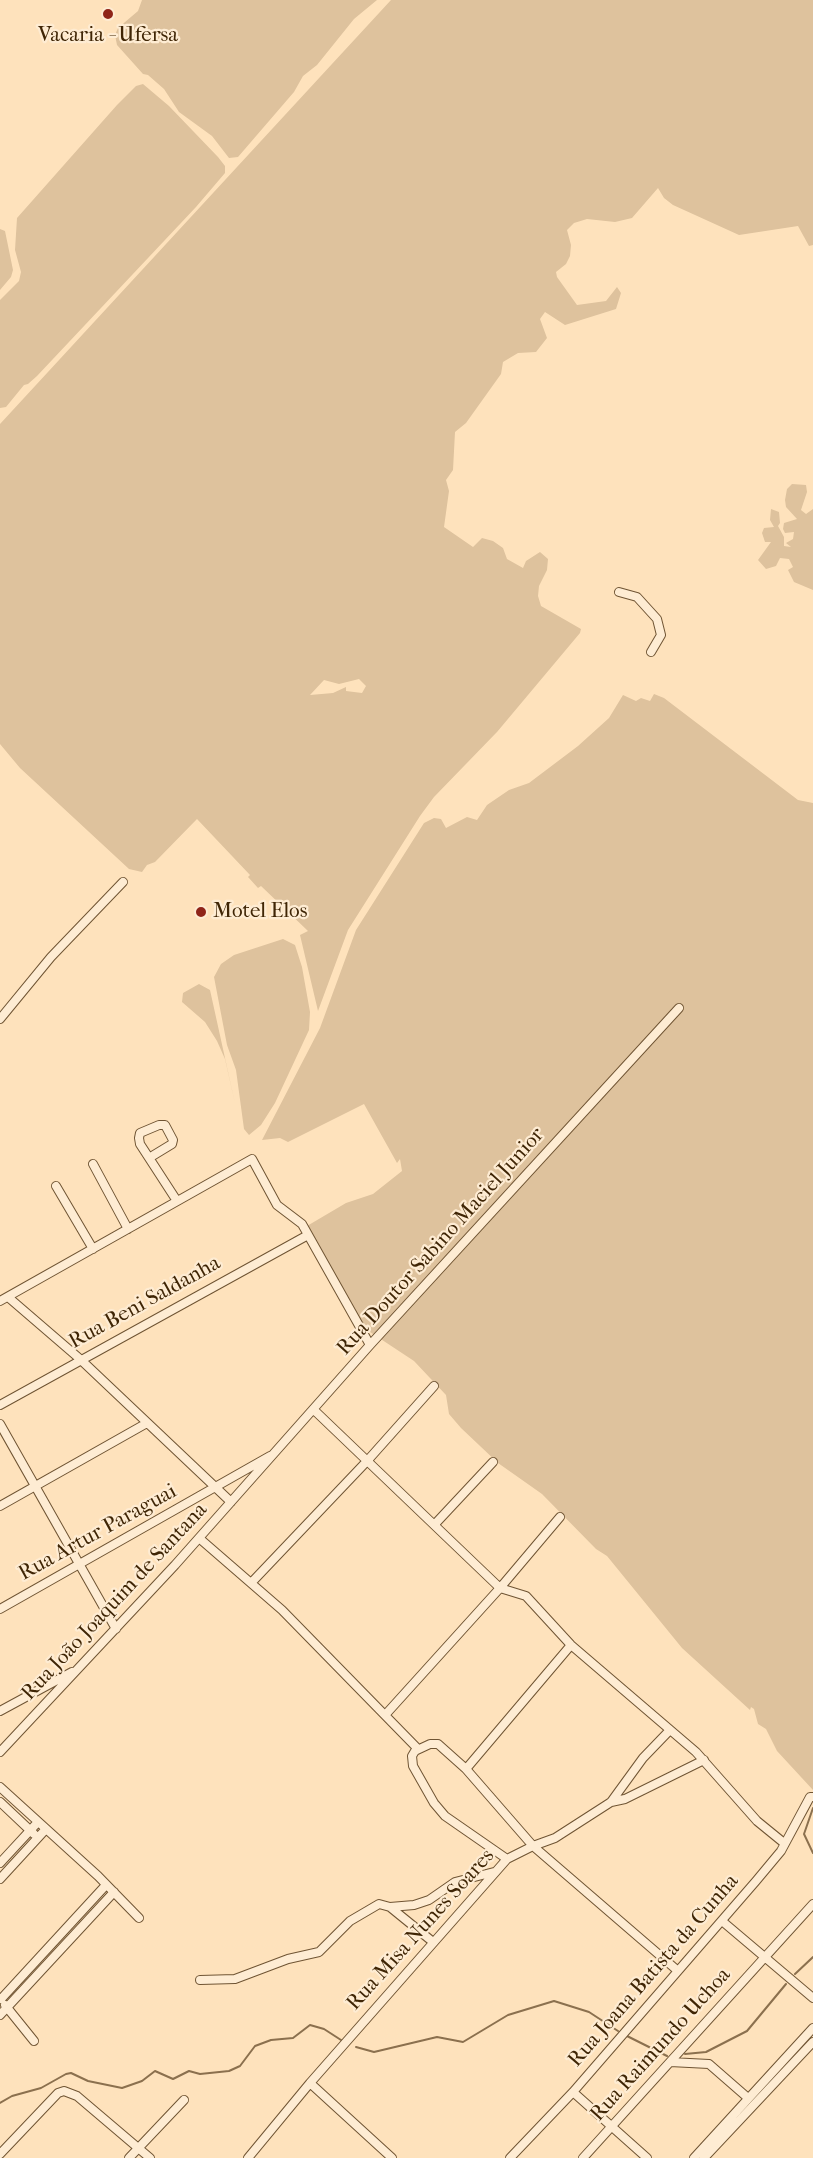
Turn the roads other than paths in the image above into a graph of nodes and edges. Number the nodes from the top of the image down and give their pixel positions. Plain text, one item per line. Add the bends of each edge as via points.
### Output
1 (619, 592) dead end
2 (651, 652) dead end
3 (123, 882) dead end
4 (679, 1008) dead end
5 (0, 1019) edge
6 (149, 1158) junction
7 (93, 1164) dead end
8 (56, 1186) dead end
9 (177, 1201) junction
10 (128, 1229) junction
11 (308, 1235) junction
12 (93, 1249) junction
13 (4, 1299) edge
14 (370, 1345) junction
15 (80, 1359) junction
16 (434, 1386) dead end
17 (0, 1405) edge
18 (314, 1410) junction
19 (147, 1423) junction
20 (0, 1424) edge
21 (276, 1453) junction
22 (368, 1460) junction
23 (493, 1462) dead end
24 (35, 1487) junction
25 (215, 1488) junction
26 (231, 1502) junction
27 (0, 1506) edge
28 (560, 1517) dead end
29 (435, 1524) junction
30 (199, 1538) junction
31 (79, 1564) junction
32 (252, 1582) junction
33 (500, 1588) junction
34 (0, 1609) edge
35 (116, 1629) junction
36 (571, 1645) junction
37 (78, 1668) junction
38 (0, 1711) edge
39 (386, 1714) junction
40 (669, 1731) junction
41 (418, 1749) junction
42 (0, 1752) edge
43 (704, 1760) junction
44 (466, 1769) junction
45 (0, 1787) edge
46 (811, 1797) edge
47 (0, 1802) edge
48 (611, 1802) junction
49 (37, 1823) junction
50 (30, 1830) junction
51 (45, 1830) junction
52 (38, 1837) junction
53 (784, 1843) junction
54 (533, 1846) junction
55 (507, 1859) junction
56 (0, 1863) edge
57 (496, 1872) junction
58 (0, 1879) edge
59 (106, 1885) junction
60 (114, 1892) junction
61 (813, 1904) edge
62 (390, 1907) junction
63 (139, 1918) dead end
64 (722, 1921) junction
65 (433, 1942) junction
66 (765, 1956) junction
67 (678, 1971) junction
68 (200, 1980) dead end
69 (813, 1998) edge
70 (0, 1999) edge
71 (8, 2008) junction
72 (0, 2015) edge
73 (813, 2028) edge
74 (34, 2041) dead end
75 (813, 2042) edge
76 (670, 2062) junction
77 (310, 2083) junction
78 (573, 2092) junction
79 (748, 2098) junction
80 (184, 2100) dead end
81 (613, 2126) junction
82 (138, 2148) junction
83 (0, 2154) edge
84 (386, 2156) edge
85 (129, 2158) edge
86 (150, 2158) edge
87 (248, 2158) edge
88 (510, 2158) edge
89 (583, 2158) edge
90 (647, 2158) edge
91 (694, 2158) edge
92 (704, 2158) edge

1 - 2 street via 637,597 657,619 661,635
3 - 5 street via 51,957
4 - 14 street, Rua Doutor Sabino Maciel Junior
6 - 6 street via 140,1133 165,1125 172,1144
6 - 9 street
7 - 10 street
8 - 12 street
9 - 10 street
9 - 11 street via 252,1159 277,1205 302,1224
10 - 12 street
11 - 14 street
11 - 15 street, Rua Beni Saldanha
12 - 13 street
13 - 15 street
14 - 18 street, Rua Doutor Sabino Maciel Junior
15 - 17 street, Rua Beni Saldanha
15 - 19 street
16 - 22 street
18 - 21 street, Rua Doutor Sabino Maciel Junior
18 - 22 street
19 - 24 street
19 - 25 street
20 - 24 street
21 - 25 street, Rua Artur Paraguai
21 - 26 street, Rua Doutor Sabino Maciel Junior
22 - 29 street
22 - 32 street
23 - 29 street
24 - 27 street
24 - 31 street
25 - 26 street
25 - 31 street, Rua Artur Paraguai
26 - 30 street, Rua João Joaquim de Santana
28 - 33 street
29 - 33 street
30 - 32 street
30 - 35 street, Rua João Joaquim de Santana
31 - 34 street, Rua Artur Paraguai
31 - 35 street
32 - 39 street
33 - 36 street via 526,1596
33 - 39 street
35 - 37 street, Rua João Joaquim de Santana
36 - 40 street
36 - 44 street
37 - 38 street
37 - 42 street, Rua João Joaquim de Santana
39 - 41 street
40 - 43 street
40 - 48 street, Rua Misa Nunes Soares via 643,1758
41 - 44 street via 438,1744
41 - 55 street via 412,1761 434,1803 446,1816
43 - 48 street
43 - 53 street via 757,1821
44 - 54 street
45 - 49 street
46 - 53 street, Rua Joana Batista da Cunha
47 - 50 street
48 - 54 street, Rua Misa Nunes Soares via 555,1838
49 - 50 street
49 - 51 street
50 - 52 street
50 - 56 street
51 - 52 street
51 - 59 street
52 - 58 street
53 - 64 street, Rua Joana Batista da Cunha
54 - 55 street, Rua Misa Nunes Soares
54 - 67 street
55 - 57 street, Rua Misa Nunes Soares
57 - 62 street via 455,1882 414,1905
57 - 65 street, Rua Misa Nunes Soares
59 - 60 street
59 - 70 street
60 - 63 street
60 - 71 street
61 - 66 street, Rua Raimundo Uchoa
62 - 65 street
62 - 68 street via 379,1904 350,1921 319,1952 235,1979
64 - 66 street
64 - 67 street, Rua Joana Batista da Cunha
65 - 77 street, Rua Misa Nunes Soares
66 - 69 street
66 - 76 street, Rua Raimundo Uchoa
67 - 78 street, Rua Joana Batista da Cunha
70 - 71 street
71 - 72 street
71 - 74 street
73 - 79 street
75 - 92 street
76 - 79 street via 709,2064
76 - 81 street, Rua Raimundo Uchoa
77 - 84 street
77 - 87 street, Rua Misa Nunes Soares
78 - 81 street
78 - 88 street, Rua Joana Batista da Cunha
79 - 91 street
80 - 82 street
81 - 89 street, Rua Raimundo Uchoa
81 - 90 street
82 - 83 street via 77,2096 64,2091 58,2092
82 - 85 street
82 - 86 street

